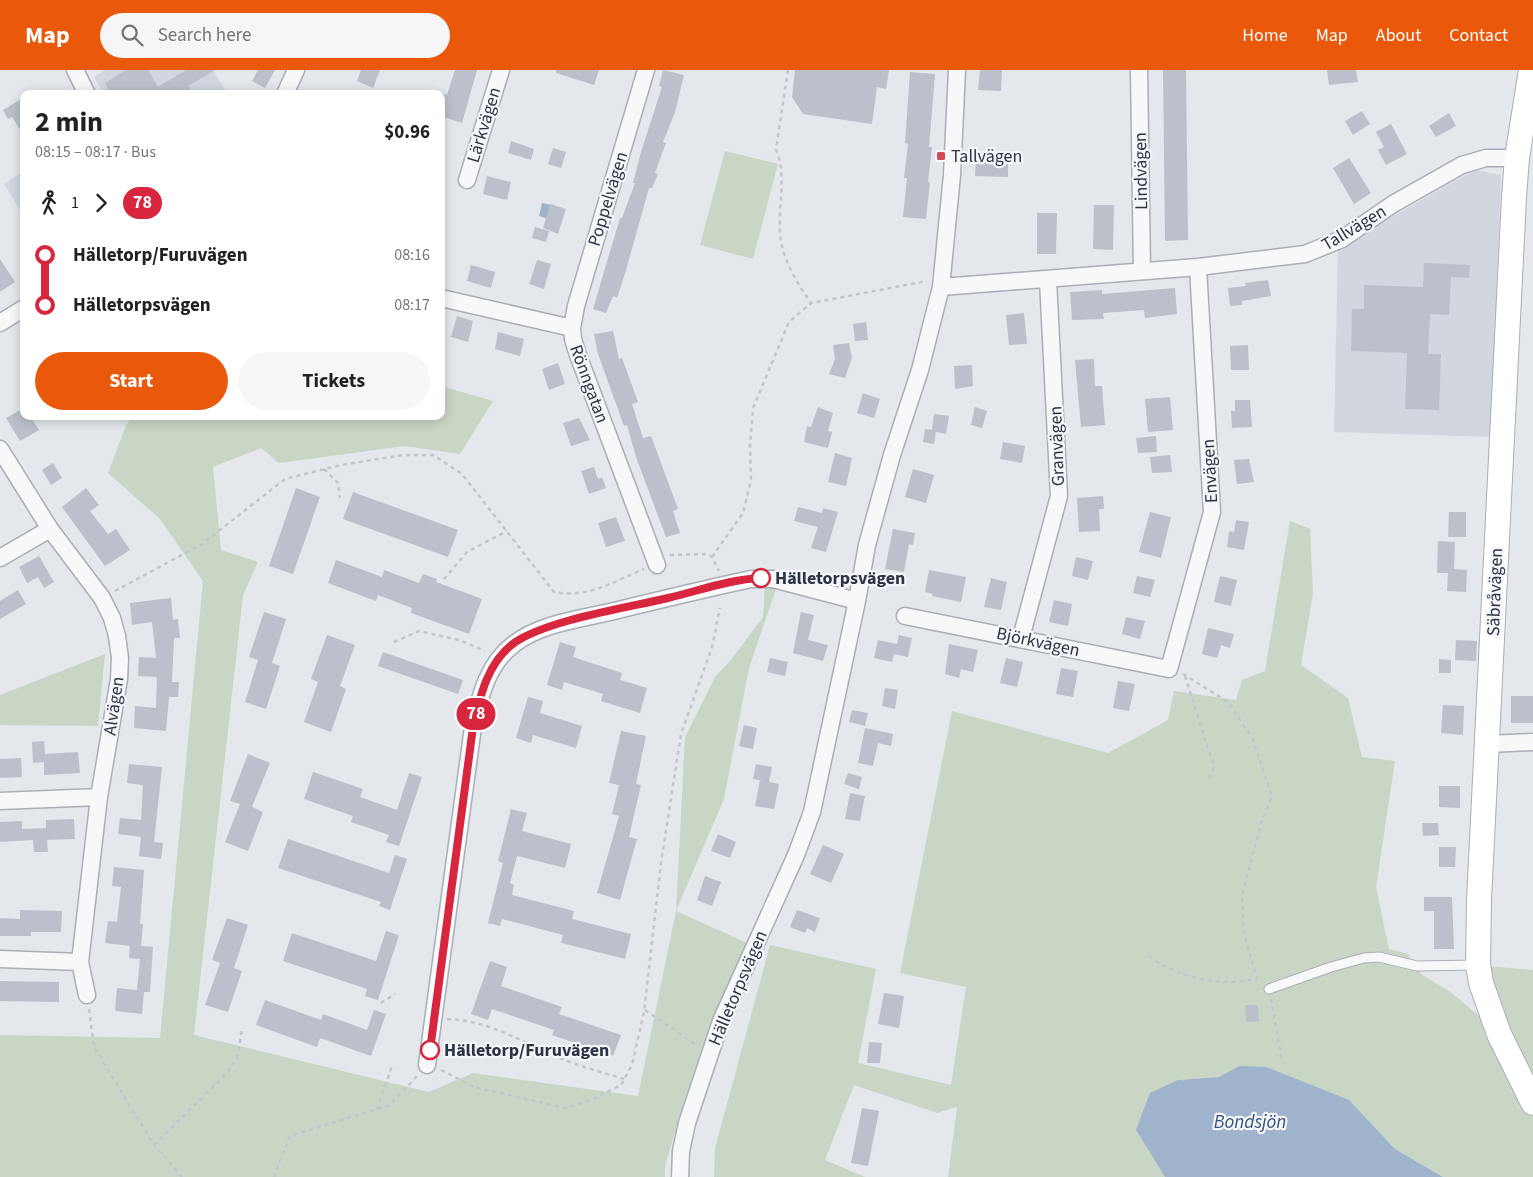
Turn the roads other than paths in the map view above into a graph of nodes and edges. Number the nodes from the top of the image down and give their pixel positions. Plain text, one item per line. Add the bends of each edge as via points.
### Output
1 (75, 70) edge
2 (296, 70) edge
3 (501, 70) edge
4 (646, 70) edge
5 (957, 70) edge
6 (1139, 70) edge
7 (1531, 70) edge
8 (85, 90) edge
9 (287, 90) edge
10 (1517, 158) junction
11 (467, 180) dead end
12 (1198, 267) junction
13 (1142, 271) junction
14 (1048, 280) junction
15 (940, 287) junction
16 (445, 299) edge
17 (20, 311) edge
18 (0, 324) edge
19 (572, 328) junction
20 (0, 449) edge
21 (50, 529) junction
22 (0, 558) edge
23 (657, 565) road end
24 (857, 601) junction
25 (906, 616) dead end
26 (1021, 638) junction
27 (1177, 672) joint
28 (1533, 742) edge
29 (1488, 744) junction
30 (100, 797) junction
31 (0, 802) edge
32 (0, 959) edge
33 (80, 962) junction
34 (1478, 965) junction
35 (1269, 989) road end
36 (86, 995) road end
37 (427, 1064) road end
38 (1533, 1104) edge
39 (680, 1177) edge

1 - 8 street
2 - 9 street
3 - 11 street, Lärkvägen
4 - 19 street, Poppelvägen
5 - 15 street, Hälletorpsvägen via 952,174
6 - 13 street, Lindvägen
7 - 10 main road, Säbråvägen
10 - 12 street, Tallvägen via 1486,158 1462,165 1324,248 1291,256
10 - 29 main road, Säbråvägen
12 - 13 street, Tallvägen
12 - 27 street, Envägen via 1212,512
13 - 14 street, Tallvägen
14 - 15 street, Tallvägen
14 - 26 street, Granvägen via 1059,496
15 - 24 street, Hälletorpsvägen via 920,370 879,496
16 - 19 street, Rönngatan
17 - 18 street
19 - 23 street, Rönngatan via 572,339
20 - 21 street, Alvägen
21 - 22 street
21 - 30 street, Alvägen via 102,598 112,618 120,658
24 - 37 street via 773,579 750,579 549,627 513,644 488,676 473,727
24 - 39 street, Hälletorpsvägen via 812,812 710,1054 687,1123
25 - 26 street, Björkvägen
26 - 27 street, Björkvägen
28 - 29 street
29 - 34 main road, Säbråvägen
30 - 31 street
30 - 33 street, Alvägen
32 - 33 street
33 - 36 street, Alvägen
34 - 35 lane via 1417,966 1379,957 1364,958
34 - 38 main road, Säbråvägen via 1486,1002

